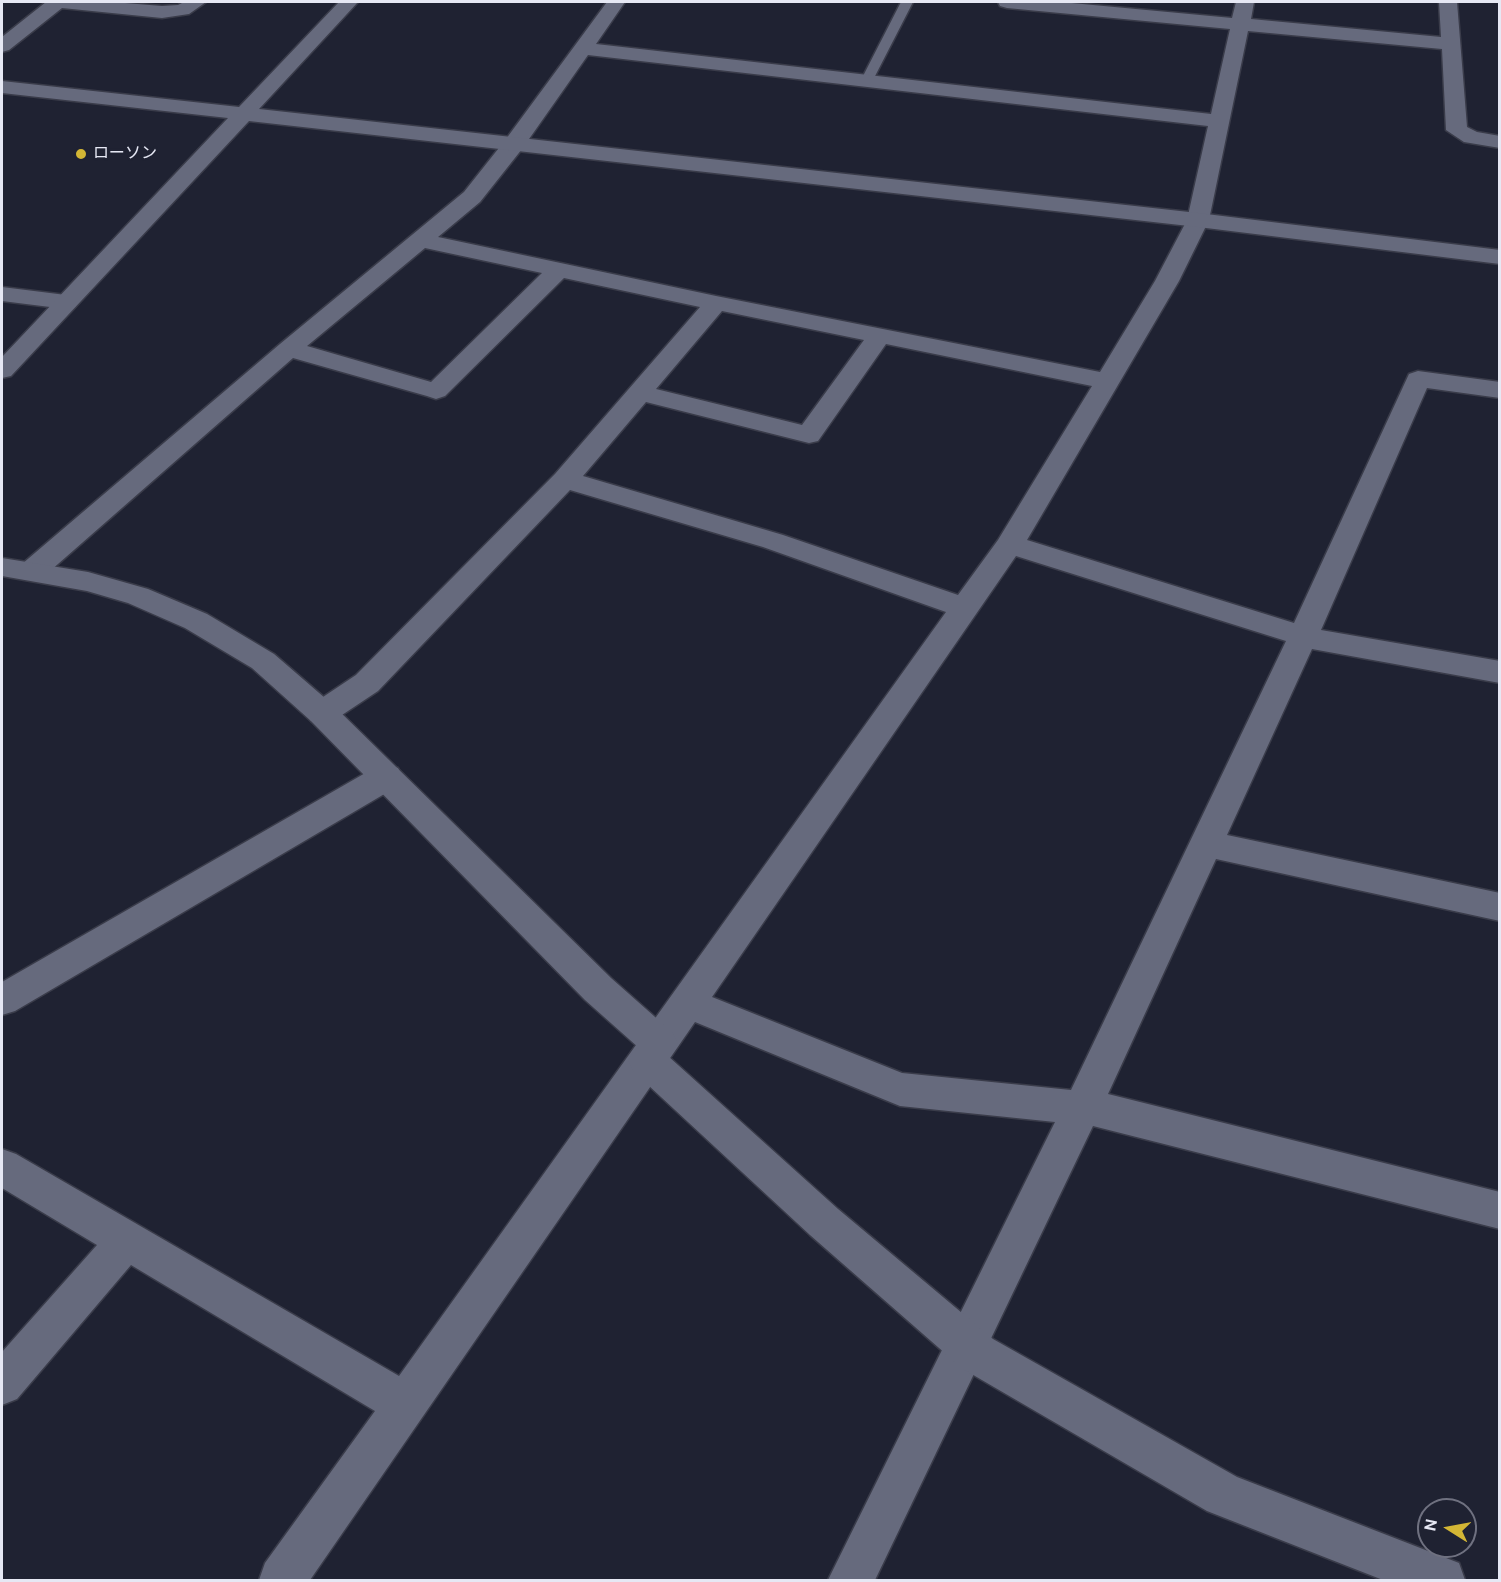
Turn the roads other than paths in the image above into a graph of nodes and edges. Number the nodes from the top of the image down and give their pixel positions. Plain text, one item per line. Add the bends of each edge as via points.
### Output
1 (59, 2) edge
2 (197, 2) edge
3 (349, 2) edge
4 (616, 2) edge
5 (907, 2) edge
6 (1007, 2) edge
7 (1245, 2) edge
8 (1448, 2) edge
9 (1072, 4) edge
10 (1240, 23) junction
11 (1451, 44) junction
12 (2, 46) edge
13 (582, 48) junction
14 (867, 80) junction
15 (2, 87) edge
16 (244, 114) junction
17 (1220, 121) junction
18 (1500, 142) edge
19 (514, 144) junction
20 (1198, 220) junction
21 (420, 240) junction
22 (1500, 257) edge
23 (560, 269) junction
24 (2, 294) edge
25 (66, 303) junction
26 (716, 303) junction
27 (880, 335) junction
28 (289, 349) junction
29 (2, 371) edge
30 (1107, 381) junction
31 (1500, 390) edge
32 (638, 392) junction
33 (565, 480) junction
34 (1010, 544) junction
35 (10, 569) edge
36 (964, 608) junction
37 (1303, 636) junction
38 (1500, 672) edge
39 (321, 713) junction
40 (386, 777) junction
41 (1206, 844) junction
42 (1500, 907) edge
43 (2, 1000) edge
44 (688, 1003) junction
45 (653, 1052) junction
46 (1082, 1108) junction
47 (2, 1167) edge
48 (1500, 1211) edge
49 (127, 1240) junction
50 (966, 1344) junction
51 (2, 1383) edge
52 (405, 1404) junction
53 (282, 1581) edge
54 (851, 1581) edge
55 (1442, 1581) edge

1 - 2 street via 162,12 182,10
1 - 12 street
3 - 16 street
4 - 13 street
5 - 14 lane
6 - 9 street
7 - 10 street
8 - 11 street
9 - 10 street
10 - 11 street
10 - 17 street
11 - 18 street via 1456,130 1471,138
13 - 14 street
13 - 19 street
14 - 17 street
15 - 16 street
16 - 19 street
16 - 25 street
17 - 20 street
19 - 20 street
19 - 21 street via 472,197
20 - 22 street
20 - 30 street
21 - 23 street
21 - 28 street
23 - 26 street
23 - 28 street via 436,391
24 - 25 street
25 - 29 street
26 - 27 street
26 - 32 street
27 - 30 street
27 - 32 street via 809,435
28 - 35 street
30 - 34 street
31 - 37 street via 1418,379
32 - 33 street
33 - 36 street via 773,541
33 - 39 street via 367,683
34 - 36 street
34 - 37 street
35 - 39 street via 88,582 138,596 196,621 263,661
36 - 44 street
37 - 38 street
37 - 41 street
39 - 40 street
40 - 43 street
40 - 45 street via 598,988
41 - 42 street
41 - 46 street
44 - 45 street
44 - 46 street via 900,1089
45 - 50 street via 824,1222
45 - 52 street
46 - 48 street via 1104,1110
46 - 50 street
47 - 49 street
49 - 51 street
49 - 52 street
50 - 54 street
50 - 55 street via 1222,1495
52 - 53 street

